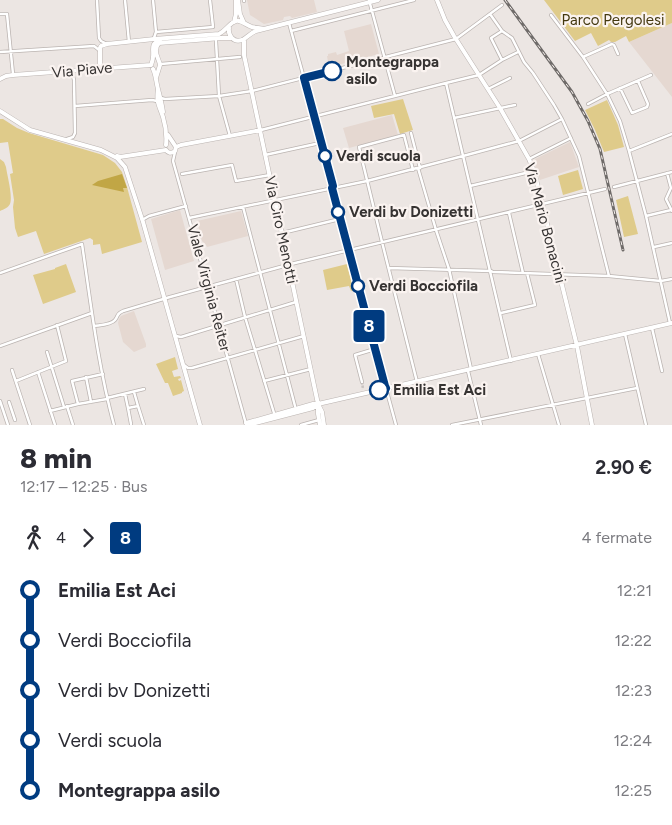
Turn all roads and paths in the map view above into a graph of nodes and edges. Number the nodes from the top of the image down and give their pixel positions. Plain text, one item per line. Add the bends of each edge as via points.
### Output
1 (97, 0) edge
2 (125, 0) edge
3 (153, 0) edge
4 (210, 0) edge
5 (237, 0) edge
6 (378, 0) edge
7 (414, 0) edge
8 (369, 1) edge
9 (438, 1) edge
10 (502, 5) dead end
11 (372, 11) junction
12 (0, 14) edge
13 (490, 14) junction
14 (551, 15) dead end
15 (234, 22) junction
16 (289, 22) junction
17 (245, 24) junction
18 (229, 28) junction
19 (264, 28) junction
20 (502, 31) junction
21 (156, 32) junction
22 (292, 32) junction
23 (202, 35) junction
24 (245, 37) junction
25 (99, 38) junction
26 (154, 39) junction
27 (456, 39) junction
28 (234, 40) junction
29 (216, 41) dead end
30 (129, 42) junction
31 (107, 44) junction
32 (94, 46) junction
33 (100, 48) junction
34 (0, 52) edge
35 (10, 52) junction
36 (518, 52) junction
37 (618, 54) dead end
38 (242, 56) junction
39 (583, 57) junction
40 (384, 58) junction
41 (217, 59) junction
42 (502, 60) junction
43 (159, 64) junction
44 (152, 65) junction
45 (100, 68) junction
46 (68, 71) junction
47 (651, 74) dead end
48 (13, 75) junction
49 (479, 75) junction
50 (156, 78) junction
51 (304, 78) junction
52 (510, 78) dead end
53 (0, 79) edge
54 (638, 81) junction
55 (446, 82) junction
56 (620, 88) junction
57 (488, 89) junction
58 (252, 91) junction
59 (607, 94) junction
60 (219, 96) junction
61 (395, 96) junction
62 (158, 99) junction
63 (515, 104) dead end
64 (588, 104) dead end
65 (75, 106) junction
66 (500, 108) junction
67 (0, 111) edge
68 (314, 117) junction
69 (454, 118) junction
70 (562, 119) junction
71 (261, 130) junction
72 (411, 133) dead end
73 (167, 134) junction
74 (672, 134) edge
75 (230, 136) junction
76 (572, 138) junction
77 (66, 140) junction
78 (519, 141) junction
79 (320, 143) junction
80 (175, 147) junction
81 (167, 149) junction
82 (101, 150) junction
83 (629, 151) junction
84 (265, 155) junction
85 (463, 156) junction
86 (530, 159) junction
87 (173, 161) junction
88 (419, 168) junction
89 (413, 170) junction
90 (534, 171) junction
91 (672, 172) edge
92 (667, 173) junction
93 (182, 174) dead end
94 (270, 175) junction
95 (367, 181) junction
96 (637, 181) junction
97 (470, 186) junction
98 (614, 187) dead end
99 (332, 188) junction
100 (606, 189) dead end
101 (589, 193) junction
102 (275, 200) junction
103 (542, 204) junction
104 (186, 206) junction
105 (243, 207) junction
106 (672, 210) edge
107 (509, 213) junction
108 (646, 216) junction
109 (189, 218) junction
110 (479, 219) junction
111 (142, 220) junction
112 (340, 220) junction
113 (436, 230) junction
114 (282, 232) junction
115 (382, 242) junction
116 (672, 243) edge
117 (654, 247) junction
118 (348, 250) junction
119 (289, 265) junction
120 (389, 268) junction
121 (449, 269) junction
122 (491, 270) junction
123 (261, 272) junction
124 (0, 273) edge
125 (525, 273) junction
126 (559, 274) junction
127 (609, 276) junction
128 (236, 279) junction
129 (671, 280) edge
130 (661, 281) junction
131 (208, 286) junction
132 (165, 298) junction
133 (296, 302) junction
134 (270, 310) junction
135 (92, 313) junction
136 (501, 313) junction
137 (245, 317) junction
138 (671, 323) edge
139 (57, 325) junction
140 (94, 326) junction
141 (218, 326) junction
142 (652, 328) junction
143 (625, 334) junction
144 (176, 336) junction
145 (304, 336) junction
146 (278, 343) junction
147 (0, 346) edge
148 (577, 346) junction
149 (375, 349) junction
150 (255, 350) junction
151 (47, 352) dead end
152 (538, 354) junction
153 (228, 357) junction
154 (511, 361) junction
155 (184, 365) junction
156 (52, 366) junction
157 (311, 369) junction
158 (12, 370) dead end
159 (469, 370) junction
160 (662, 371) dead end
161 (38, 372) junction
162 (103, 374) junction
163 (287, 376) junction
164 (86, 377) junction
165 (16, 381) junction
166 (264, 381) junction
167 (362, 382) tunnel mouth
168 (417, 382) junction
169 (386, 388) junction
170 (637, 388) junction
171 (144, 389) dead end
172 (134, 392) junction
173 (125, 394) junction
174 (107, 398) junction
175 (587, 398) junction
176 (0, 401) edge
177 (10, 402) dead end
178 (91, 402) junction
179 (78, 404) junction
180 (318, 404) junction
181 (553, 405) junction
182 (138, 406) junction
183 (296, 406) dead end
184 (66, 407) junction
185 (128, 408) junction
186 (50, 411) junction
187 (274, 413) dead end
188 (15, 420) dead end
189 (480, 420) junction
190 (321, 421) edge
191 (131, 424) edge
192 (247, 424) edge
193 (8, 425) edge
194 (30, 425) edge
195 (55, 425) edge
196 (73, 425) edge
197 (114, 425) edge
198 (144, 425) edge
199 (200, 425) edge
200 (301, 425) edge
201 (324, 425) edge
202 (396, 425) edge
203 (452, 425) edge
204 (481, 425) edge
205 (559, 425) edge
206 (592, 425) edge
207 (646, 425) edge

1 - 25 street
2 - 30 street
3 - 21 street
4 - 21 street via 212,27
5 - 15 main road
5 - 17 main road
6 - 8 main road
7 - 11 street
8 - 11 street
8 - 16 main road
9 - 27 main road, Via Mario Bonacini
10 - 13 street
11 - 22 street
11 - 40 street
12 - 35 street via 7,14
13 - 20 street
13 - 27 street
14 - 39 street
15 - 17 main road
15 - 18 main road
16 - 19 main road
16 - 22 street
17 - 19 main road
17 - 24 main road via 248,29
18 - 23 main road via 219,34
18 - 28 main road via 229,35
19 - 24 main road
20 - 36 street via 512,38
20 - 42 street via 491,38
21 - 26 street
22 - 51 street
23 - 26 main road
23 - 44 main road via 156,42
24 - 28 main road
24 - 38 main road, Via Ciro Menotti
25 - 31 street
25 - 32 street
26 - 30 main road
27 - 40 street
27 - 49 main road, Via Mario Bonacini
28 - 38 main road, Via Ciro Menotti
28 - 43 main road via 221,38 159,43 156,50
29 - 41 street
30 - 31 main road
31 - 33 main road
32 - 33 street
32 - 35 street
33 - 45 main road
34 - 35 street
35 - 48 street
36 - 42 street
36 - 70 street
37 - 39 street via 612,44
38 - 41 street
38 - 58 main road, Via Ciro Menotti
39 - 59 street
40 - 51 street
40 - 61 street
41 - 43 street
41 - 60 street
42 - 49 street
43 - 44 main road
43 - 44 main road via 156,69
43 - 50 main road
44 - 45 main road, Via Piave
44 - 50 main road
45 - 46 main road, Via Piave
46 - 48 main road, Via Piave
46 - 65 street via 74,80
47 - 54 street
48 - 53 main road, Via Piave
49 - 55 street
49 - 57 main road, Via Mario Bonacini
50 - 62 main road
51 - 58 street
51 - 68 street
52 - 57 street
54 - 56 street
54 - 56 street via 648,104 632,113
55 - 61 street
55 - 69 street
56 - 59 street
57 - 66 main road, Via Mario Bonacini
58 - 60 street
58 - 71 main road, Via Ciro Menotti
59 - 64 street
59 - 83 street
60 - 62 street
60 - 75 street
61 - 68 street
62 - 65 street
62 - 73 main road
63 - 66 street
65 - 77 street via 75,135
66 - 69 street
66 - 78 main road, Via Mario Bonacini
67 - 77 main road via 30,130
68 - 71 street
68 - 79 street
69 - 85 street
70 - 76 street
70 - 78 street
71 - 75 main road
71 - 84 main road, Via Ciro Menotti
72 - 88 street
73 - 80 main road
73 - 81 main road
74 - 83 street
75 - 80 main road
76 - 86 street
76 - 101 street
77 - 82 main road
78 - 85 street
78 - 86 main road, Via Mario Bonacini
79 - 84 street
79 - 99 street
80 - 81 main road via 172,153
80 - 81 main road via 169,143
80 - 87 street, Viale Virginia Reiter
81 - 82 main road via 120,158
81 - 87 street
82 - 111 main road via 118,158 125,167
83 - 96 street
84 - 94 main road, Via Ciro Menotti
85 - 88 street
85 - 97 street
86 - 90 main road, Via Mario Bonacini
87 - 104 street, Viale Virginia Reiter
88 - 89 street
88 - 113 street
89 - 95 street
89 - 95 street via 404,135 359,147
90 - 97 street
90 - 103 main road, Via Mario Bonacini
91 - 92 street
92 - 96 street
92 - 106 street via 671,188 666,199
93 - 94 street via 232,165 236,181
94 - 102 main road, Via Ciro Menotti
95 - 99 street
95 - 115 street
96 - 98 street
96 - 108 street
97 - 110 street
99 - 102 street
99 - 112 street
100 - 101 street
101 - 103 street
101 - 127 street
102 - 105 street
102 - 114 main road, Via Ciro Menotti
103 - 107 street
103 - 126 main road, Via Mario Bonacini
104 - 109 street, Viale Virginia Reiter
104 - 111 street
105 - 109 street
105 - 123 street
106 - 108 street
107 - 110 street
107 - 125 street
108 - 117 street
109 - 131 street, Viale Virginia Reiter
110 - 113 street
110 - 122 street
111 - 132 main road
112 - 114 street
112 - 118 street
113 - 115 street
113 - 121 street
114 - 119 main road, Via Ciro Menotti
115 - 118 street
115 - 120 street
116 - 117 street
117 - 130 street
118 - 119 street
118 - 149 street
119 - 123 street
119 - 133 main road, Via Ciro Menotti
120 - 121 street
120 - 168 street
121 - 122 street
121 - 159 street
122 - 125 street
122 - 136 street
123 - 128 street
123 - 134 street
124 - 135 street via 82,244
125 - 126 street
125 - 136 street via 535,305
126 - 127 street
126 - 148 main road, Via Mario Bonacini
127 - 130 street
128 - 131 street
128 - 137 street
129 - 130 street
130 - 138 street
131 - 132 street
131 - 141 street, Viale Virginia Reiter
132 - 140 street via 120,312 111,323
132 - 144 main road
133 - 134 street
133 - 145 main road, Via Ciro Menotti
134 - 137 street
134 - 146 street
135 - 139 street
135 - 140 street
136 - 154 street
137 - 141 street
137 - 150 street
138 - 142 main road
139 - 147 street
139 - 156 street via 66,361
140 - 162 street
141 - 144 street
141 - 153 street, Viale Virginia Reiter
142 - 143 main road
142 - 160 street
143 - 148 main road
143 - 170 street
144 - 155 main road
145 - 146 street
145 - 157 main road, Via Ciro Menotti
146 - 150 street
146 - 163 street
148 - 152 main road
148 - 175 main road, Via Mario Bonacini
149 - 167 street via 355,355
149 - 169 street
150 - 153 street
150 - 166 street
151 - 156 street
152 - 154 main road
152 - 181 street
153 - 155 street via 192,368
153 - 192 street, Viale Virginia Reiter
154 - 159 main road
155 - 199 main road
156 - 161 street
156 - 184 street
157 - 163 street
157 - 180 main road, Via Ciro Menotti
158 - 165 street
159 - 168 main road
159 - 189 street
161 - 165 street
161 - 186 street
162 - 164 street
162 - 174 street
163 - 166 street
163 - 183 street
164 - 178 street
164 - 179 street via 72,381
165 - 194 street
166 - 187 street
168 - 169 main road
169 - 180 main road
169 - 202 street
170 - 175 street
170 - 207 street
171 - 172 street
172 - 173 street
172 - 182 street
173 - 174 street
173 - 185 street
174 - 178 street
174 - 197 street
175 - 181 street
175 - 206 main road, Via Mario Bonacini
176 - 193 street
177 - 188 street
178 - 179 street
179 - 184 street
180 - 190 main road, Via Ciro Menotti via 322,412
180 - 192 main road
181 - 189 street
181 - 205 street
182 - 185 street
182 - 198 street
184 - 186 street
184 - 196 street
185 - 191 street
186 - 195 street
189 - 203 street
189 - 204 street
190 - 200 street
190 - 201 main road, Via Ciro Menotti

